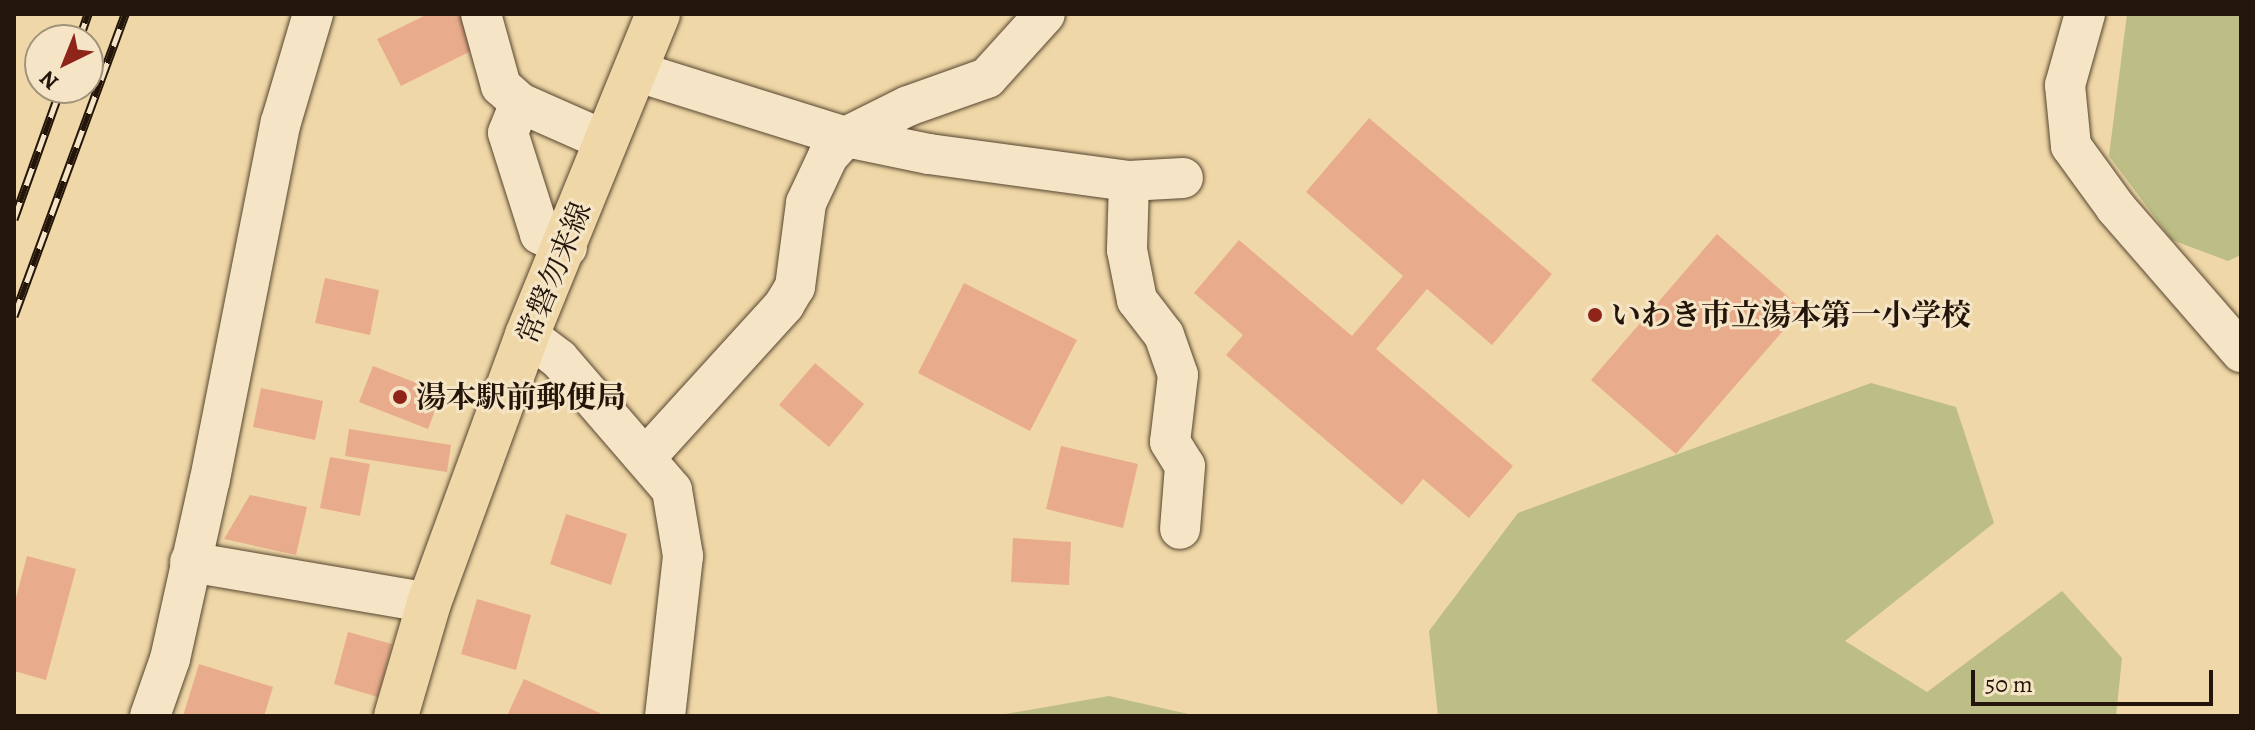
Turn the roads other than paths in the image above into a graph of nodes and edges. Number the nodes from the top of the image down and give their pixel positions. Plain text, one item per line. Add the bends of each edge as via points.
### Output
1 (313, 14) edge
2 (481, 14) edge
3 (658, 14) edge
4 (1045, 14) edge
5 (2085, 14) edge
6 (635, 71) junction
7 (520, 103) junction
8 (846, 137) junction
9 (606, 141) junction
10 (1183, 178) dead end
11 (1129, 181) junction
12 (567, 247) junction
13 (527, 335) junction
14 (2241, 352) edge
15 (645, 458) junction
16 (1180, 529) dead end
17 (190, 562) junction
18 (429, 603) junction
19 (150, 716) edge
20 (396, 716) edge
21 (665, 716) edge

1 - 17 street via 281,122
2 - 7 street via 501,86
3 - 6 main road, 常磐勿来線
4 - 8 street via 987,78 908,106
5 - 14 street via 2065,85 2071,146 2116,208
6 - 8 street
6 - 9 main road, 常磐勿来線
7 - 9 street
7 - 12 street via 508,133 540,234
8 - 11 street via 929,154
8 - 15 street via 828,156 806,203 795,287 784,305
9 - 12 main road, 常磐勿来線
10 - 11 street
11 - 16 street via 1127,250 1137,300 1164,335 1178,375 1170,442 1185,466
12 - 13 main road, 常磐勿来線
13 - 15 street via 559,359
13 - 18 main road, 常磐勿来線
15 - 21 street via 672,490 683,556
17 - 18 street
17 - 19 street via 170,659
18 - 20 main road, 常磐勿来線

